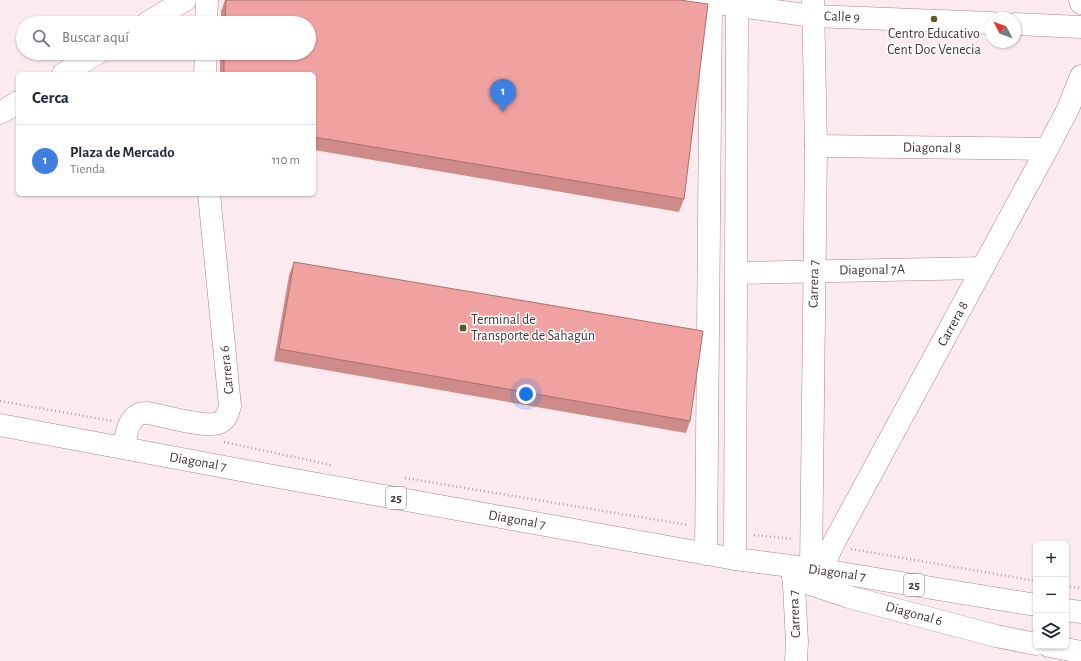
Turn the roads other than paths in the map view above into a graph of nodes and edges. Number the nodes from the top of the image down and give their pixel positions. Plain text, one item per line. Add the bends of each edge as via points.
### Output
1 (185, 0) edge
2 (207, 0) edge
3 (702, 1) edge
4 (737, 5) junction
5 (813, 8) edge
6 (159, 16) edge
7 (206, 16) edge
8 (985, 22) edge
9 (1021, 24) edge
10 (1081, 27) edge
11 (86, 60) edge
12 (206, 60) edge
13 (66, 72) edge
14 (205, 72) edge
15 (1081, 76) edge
16 (16, 103) edge
17 (0, 113) edge
18 (816, 146) junction
19 (1047, 149) junction
20 (708, 163) junction
21 (737, 166) junction
22 (210, 196) edge
23 (708, 204) junction
24 (737, 207) junction
25 (983, 268) junction
26 (814, 271) junction
27 (737, 273) junction
28 (0, 425) edge
29 (125, 448) junction
30 (706, 450) junction
31 (736, 455) junction
32 (821, 544) junction
33 (706, 554) junction
34 (735, 559) junction
35 (805, 571) junction
36 (1033, 605) edge
37 (1069, 610) edge
38 (1081, 612) edge
39 (1033, 643) edge
40 (1065, 649) edge
41 (1081, 652) edge
42 (796, 661) edge

1 - 6 main road
2 - 7 main road
3 - 4 main road, Calle 9
3 - 20 main road
4 - 5 main road, Calle 9
4 - 21 main road
5 - 8 main road, Calle 9
5 - 18 main road, Carrera 7
9 - 10 main road
11 - 13 main road
12 - 14 main road
15 - 19 main road, Carrera 8 via 1068,109
16 - 17 main road
18 - 19 main road, Diagonal 8
18 - 26 main road, Carrera 7
19 - 25 main road, Carrera 8
20 - 21 main road
20 - 23 main road
21 - 24 main road
22 - 29 main road, Carrera 6 via 230,406 228,415 220,423 210,425 148,413 138,414 125,436
23 - 24 main road
23 - 30 main road
24 - 27 main road
25 - 26 main road, Diagonal 7A
25 - 32 main road, Carrera 8
26 - 27 main road, Diagonal 7A
26 - 32 main road, Carrera 7
27 - 31 main road
28 - 29 main road, Diagonal 7 / 25
29 - 33 main road, Diagonal 7 / 25
30 - 31 main road
30 - 33 main road
31 - 34 main road
32 - 35 main road, Carrera 7
33 - 34 main road, Diagonal 7 / 25
34 - 35 main road, Diagonal 7 / 25
35 - 36 main road, Diagonal 7 / 25
35 - 39 main road, Diagonal 6 via 849,597
35 - 42 main road, Carrera 7
37 - 38 main road
40 - 41 main road

